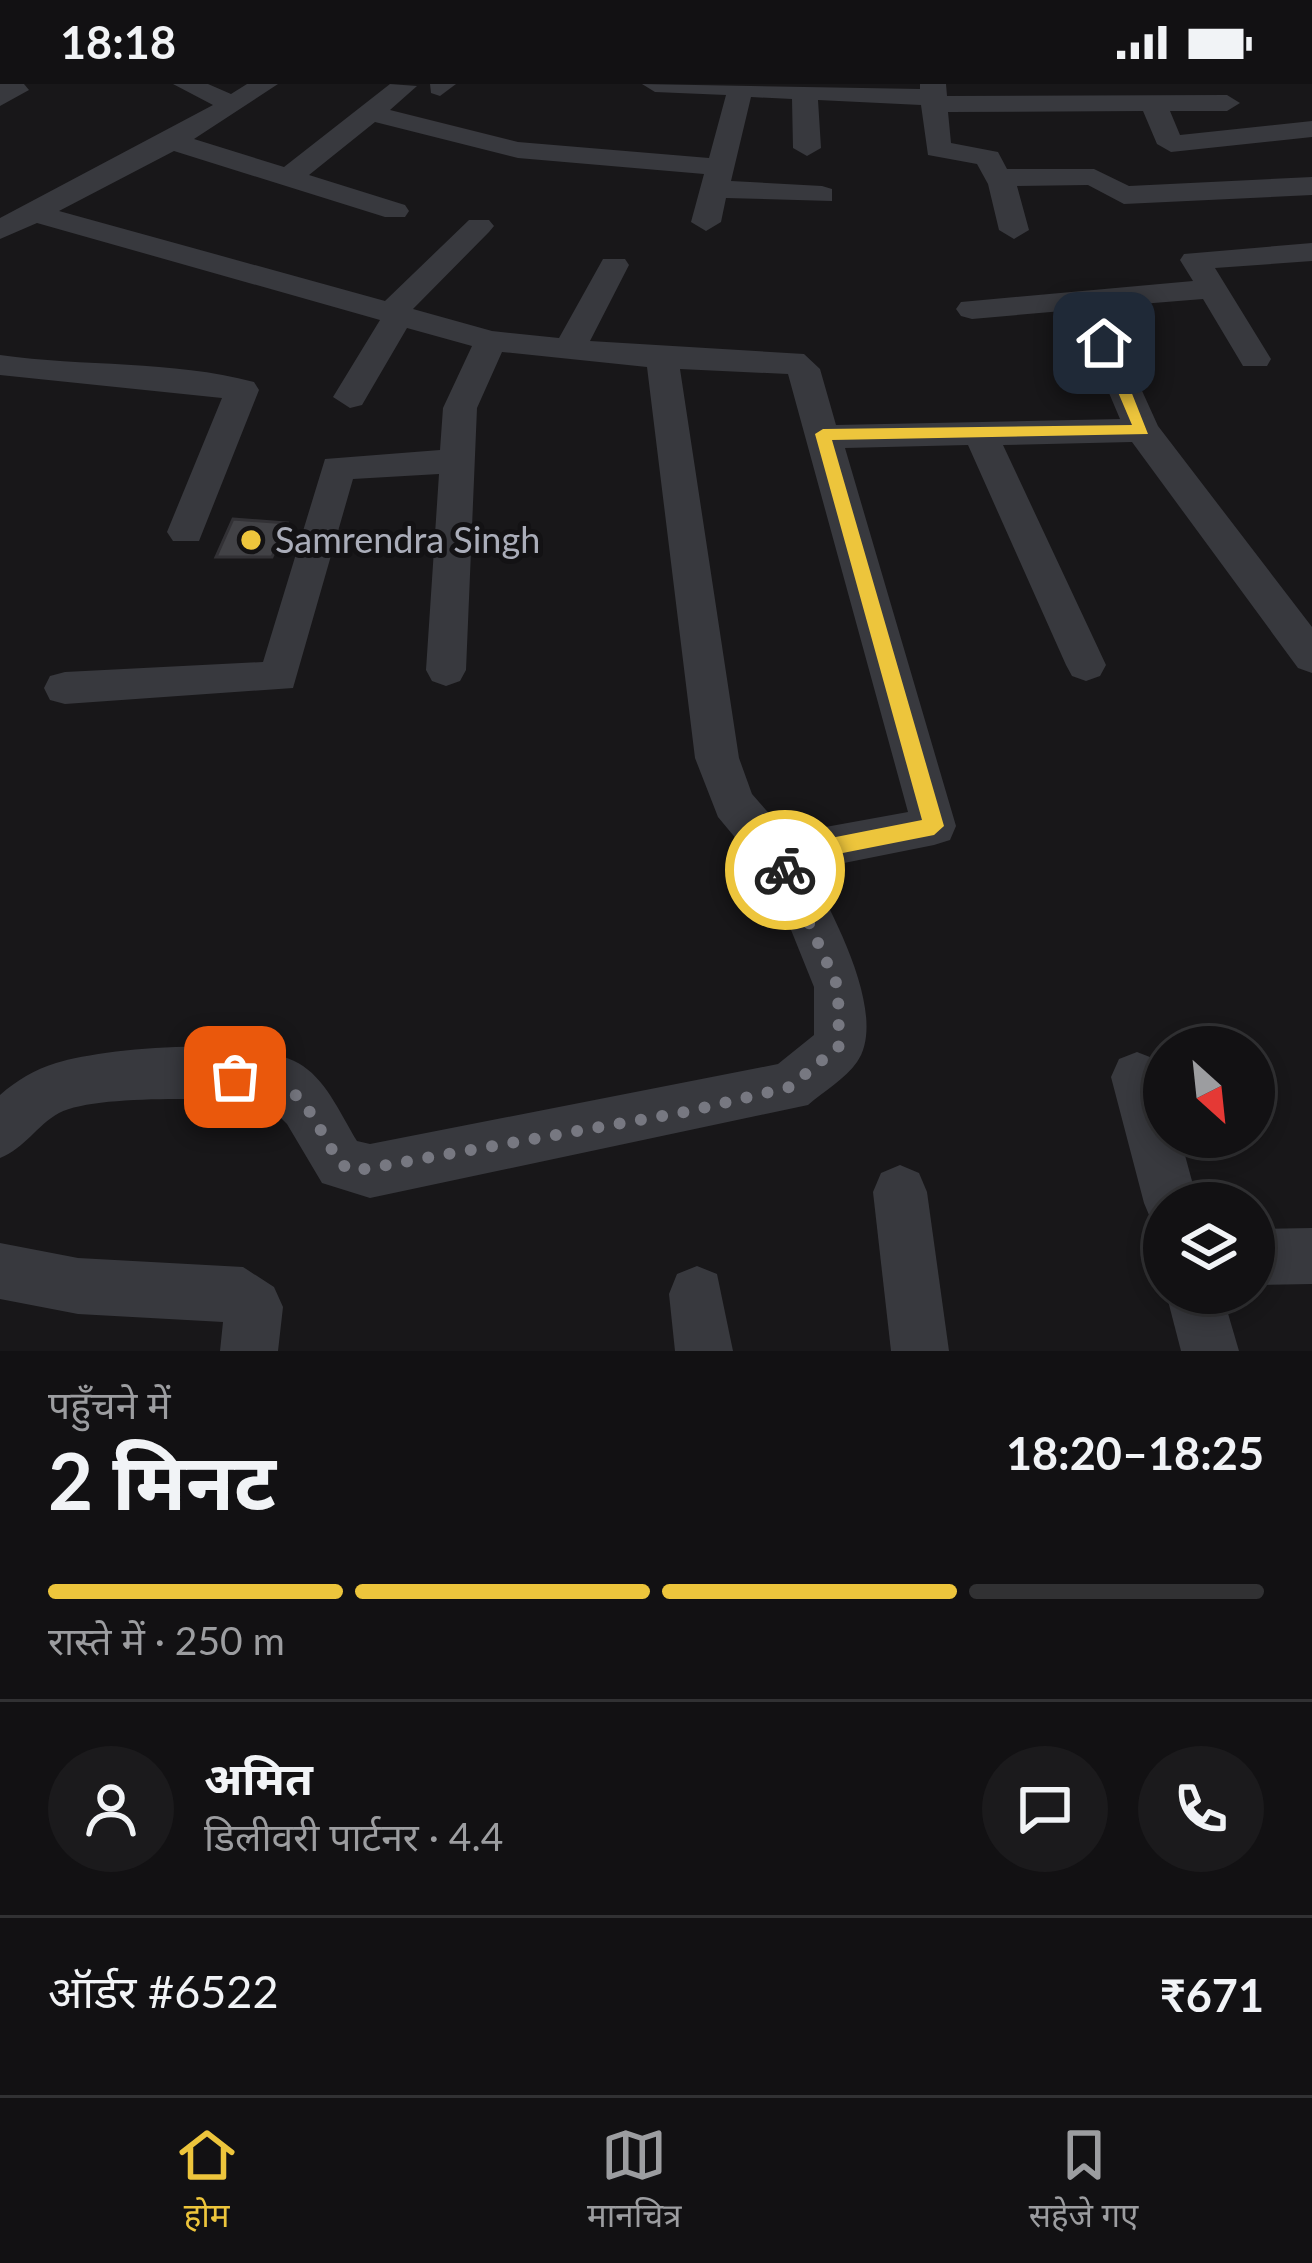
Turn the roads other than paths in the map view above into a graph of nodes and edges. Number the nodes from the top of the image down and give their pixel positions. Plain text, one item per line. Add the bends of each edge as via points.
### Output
1 (7, 84) edge
2 (186, 84) edge
3 (266, 84) edge
4 (656, 84) edge
5 (404, 86) edge
6 (740, 90) junction
7 (805, 93) junction
8 (934, 95) edge
9 (0, 98) edge
10 (1153, 103) junction
11 (1227, 103) dead end
12 (232, 104) junction
13 (370, 112) junction
14 (1312, 130) edge
15 (172, 141) junction
16 (807, 148) dead end
17 (288, 178) junction
18 (717, 178) junction
19 (1001, 179) junction
20 (1312, 186) edge
21 (823, 195) dead end
22 (395, 211) dead end
23 (35, 213) junction
24 (706, 222) dead end
25 (479, 226) dead end
26 (0, 230) edge
27 (1014, 230) dead end
28 (1312, 252) edge
29 (614, 265) dead end
30 (1212, 289) junction
31 (1085, 300) junction
32 (972, 309) dead end
33 (395, 314) junction
34 (491, 341) junction
35 (568, 351) junction
36 (662, 358) junction
37 (1255, 359) dead end
38 (1, 366) edge
39 (350, 397) dead end
40 (1142, 430) junction
41 (979, 431) junction
42 (823, 434) junction
43 (457, 461) junction
44 (186, 532) dead end
45 (1312, 657) edge
46 (1086, 665) dead end
47 (446, 670) dead end
48 (65, 688) dead end
49 (778, 856) junction
50 (1137, 1077) dead end
51 (0, 1132) edge
52 (1165, 1182) edge
53 (900, 1192) dead end
54 (1275, 1256) edge
55 (1312, 1256) edge
56 (0, 1271) edge
57 (698, 1294) dead end
58 (1200, 1314) edge
59 (249, 1351) edge
60 (704, 1351) edge
61 (920, 1351) edge
62 (1210, 1351) edge

1 - 9 street via 16,89
2 - 12 street
3 - 12 street
4 - 6 street
5 - 13 street
6 - 7 street
6 - 18 street
7 - 8 street
7 - 16 street
8 - 10 street
8 - 19 street via 940,152 988,158
10 - 11 street
10 - 14 street via 1171,144
12 - 15 street
13 - 17 street
13 - 18 street via 506,148
15 - 17 street
15 - 23 street
17 - 22 street
18 - 21 street
18 - 24 street
19 - 20 street via 1094,177 1124,196
19 - 27 street
23 - 26 street
23 - 33 street
25 - 33 street
28 - 30 street via 1200,257
29 - 35 street
30 - 31 street
30 - 37 street
31 - 32 street
31 - 40 street
33 - 34 street
33 - 39 street
34 - 35 street
34 - 43 street via 463,396
35 - 36 street
36 - 42 street via 799,363
36 - 49 street via 716,758 734,804
38 - 44 street via 242,390
40 - 41 street
40 - 45 street
41 - 42 street
41 - 46 street
42 - 49 street via 934,826
43 - 47 street
43 - 48 street via 338,467 279,677
49 - 51 street via 838,987 839,1046 790,1087 370,1171 341,1164 290,1087 270,1078 164,1075 62,1085
50 - 52 street
53 - 61 street
54 - 55 street
56 - 59 street via 78,1286 242,1295 254,1307
57 - 60 street
58 - 62 street

